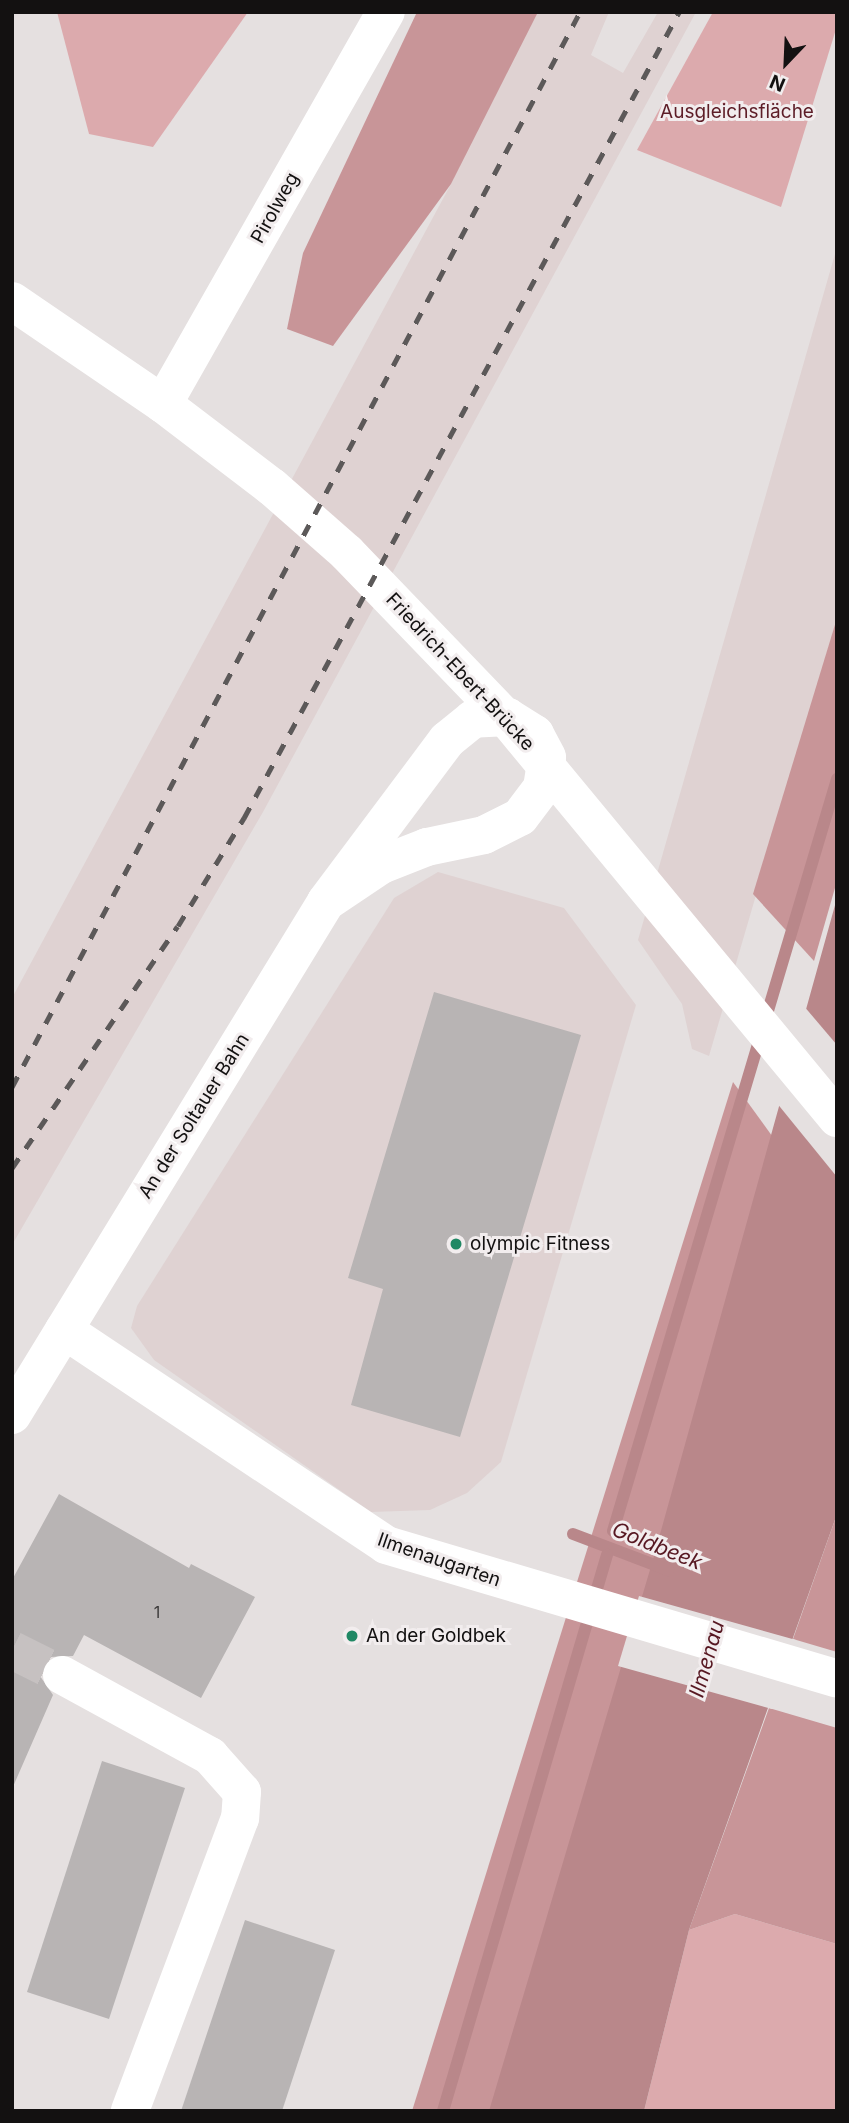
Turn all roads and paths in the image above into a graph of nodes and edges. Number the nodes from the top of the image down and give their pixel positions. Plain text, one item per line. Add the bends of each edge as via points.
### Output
1 (386, 12) edge
2 (12, 301) edge
3 (163, 404) junction
4 (326, 902) junction
5 (837, 1118) edge
6 (64, 1330) junction
7 (12, 1415) edge
8 (62, 1675) tunnel mouth
9 (837, 1679) edge
10 (130, 2111) edge

1 - 3 street, Pirolweg
2 - 3 street, Friedrich-Ebert-Brücke
3 - 5 street, Friedrich-Ebert-Brücke via 272,487 347,553 507,719
4 - 4 street, An der Soltauer Bahn via 382,865 427,847 484,835 520,817 542,788 547,757 535,734 508,717 473,719 447,740
4 - 6 street, An der Soltauer Bahn
6 - 7 street
6 - 9 street, Ilmenaugarten via 370,1538 418,1557
8 - 10 street via 210,1756 242,1792 240,1818

